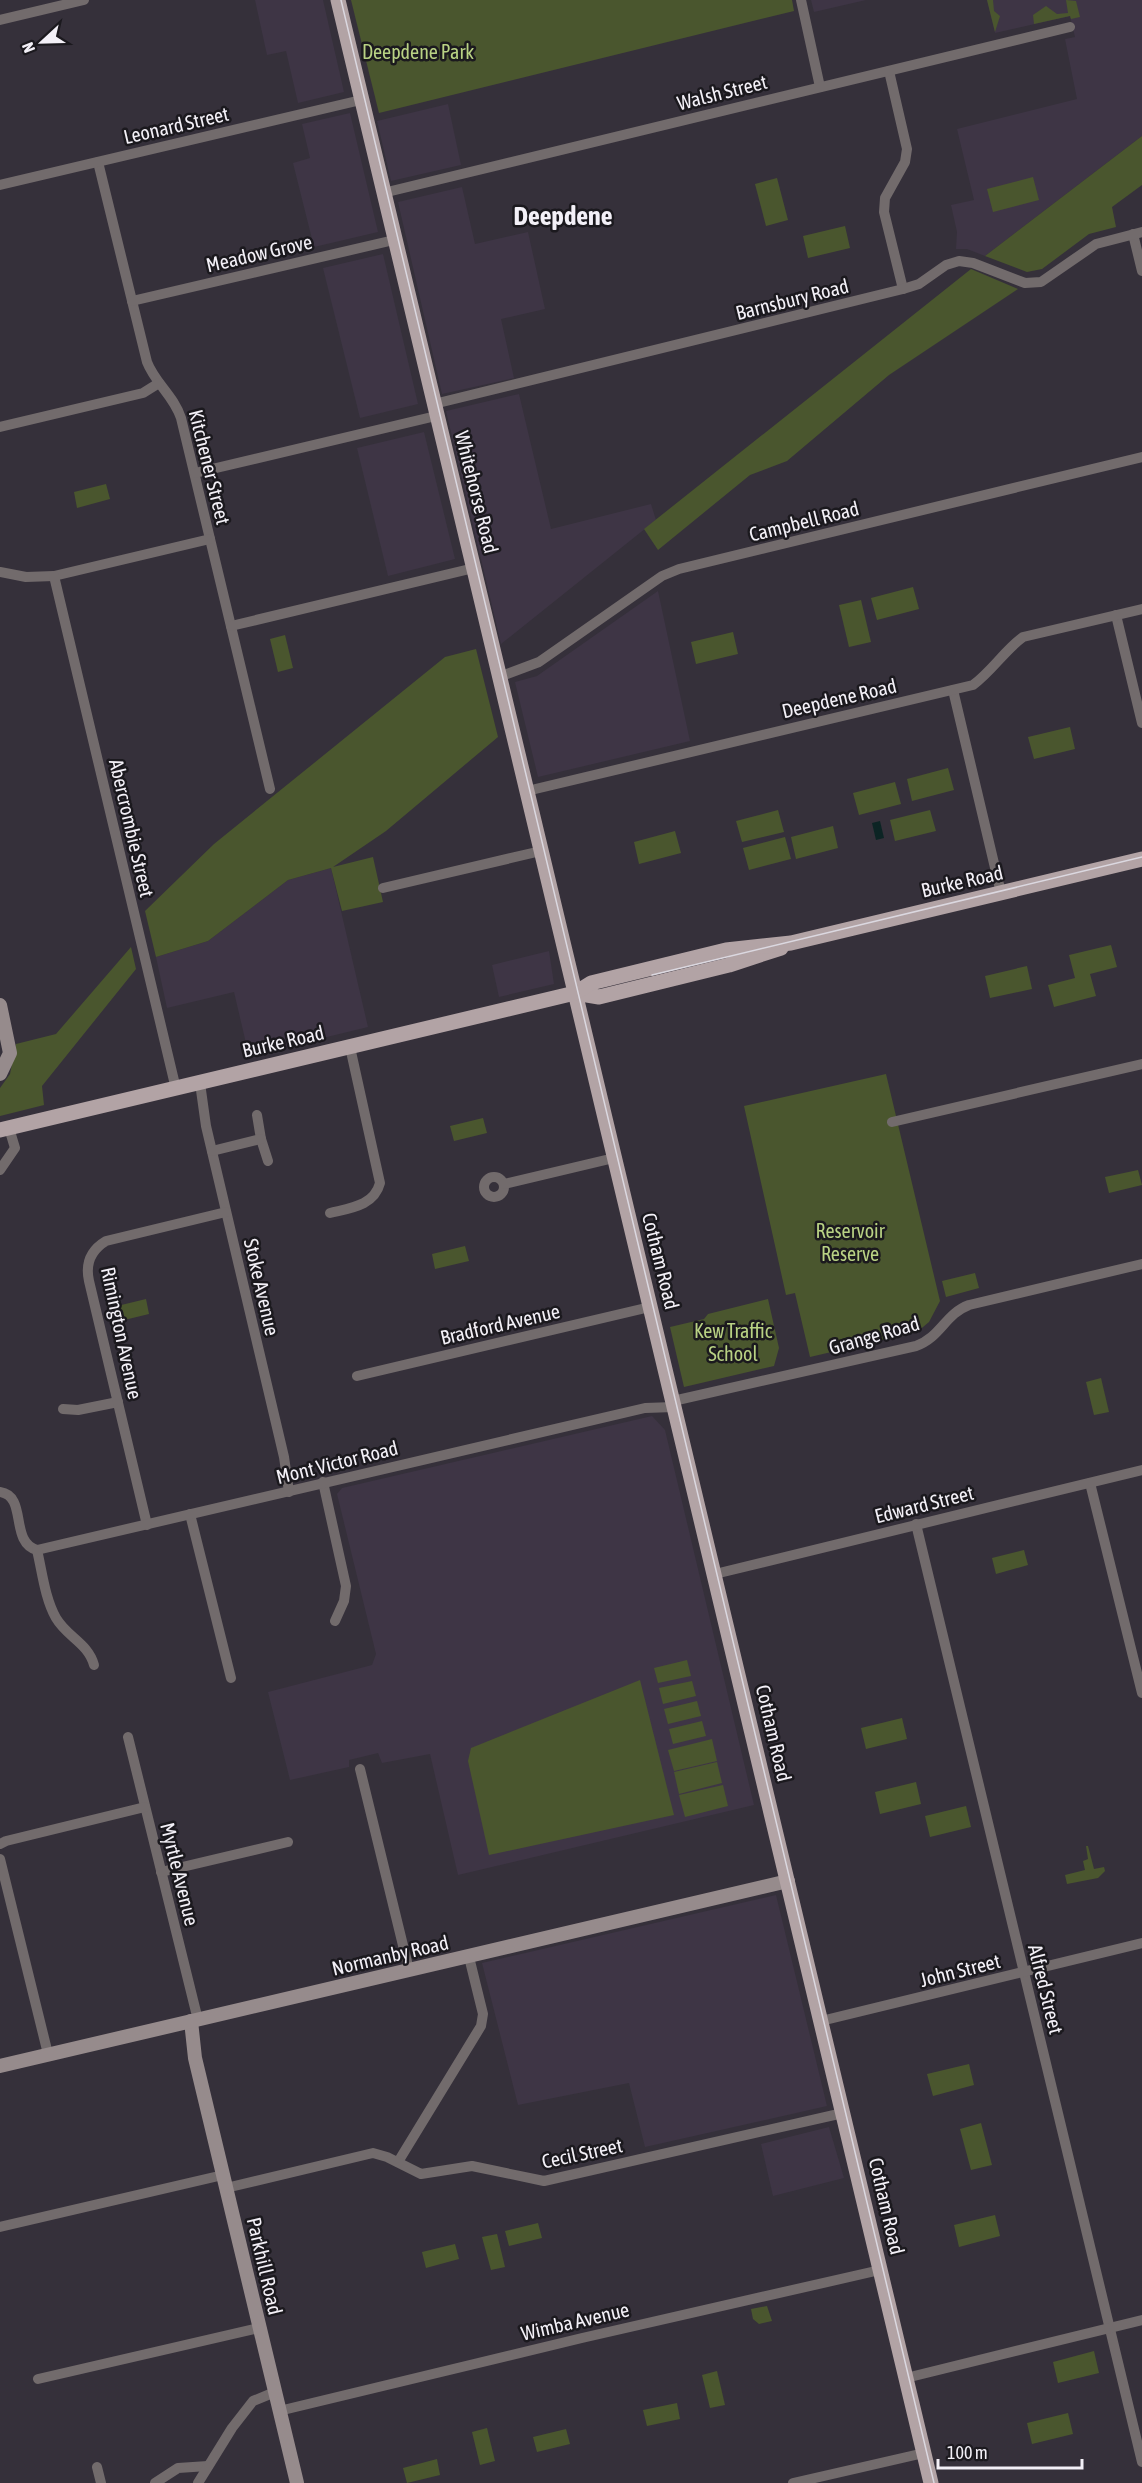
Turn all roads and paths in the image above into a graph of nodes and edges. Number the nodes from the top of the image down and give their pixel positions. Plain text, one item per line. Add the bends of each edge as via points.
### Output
1 (84, 0) edge
2 (338, 0) edge
3 (801, 0) edge
4 (0, 20) edge
5 (1070, 27) dead end
6 (889, 71) junction
7 (820, 87) junction
8 (361, 100) junction
9 (98, 162) junction
10 (0, 185) edge
11 (383, 193) junction
12 (1138, 233) edge
13 (394, 240) junction
14 (1142, 271) edge
15 (903, 289) junction
16 (132, 301) junction
17 (159, 383) junction
18 (435, 410) junction
19 (0, 427) edge
20 (1142, 457) edge
21 (195, 473) junction
22 (210, 539) junction
23 (474, 568) junction
24 (0, 572) edge
25 (54, 576) junction
26 (1142, 609) edge
27 (1116, 615) junction
28 (231, 626) junction
29 (499, 677) junction
30 (953, 690) junction
31 (1142, 723) edge
32 (270, 789) dead end
33 (526, 791) junction
34 (541, 850) junction
35 (1142, 859) edge
36 (383, 888) dead end
37 (1001, 893) junction
38 (575, 993) junction
39 (0, 1005) edge
40 (350, 1047) junction
41 (1142, 1064) edge
42 (0, 1074) edge
43 (196, 1084) junction
44 (176, 1089) junction
45 (258, 1115) dead end
46 (892, 1122) dead end
47 (4, 1129) edge
48 (261, 1139) junction
49 (212, 1151) junction
50 (614, 1158) junction
51 (268, 1161) dead end
52 (0, 1170) edge
53 (504, 1184) dead end
54 (226, 1212) junction
55 (330, 1213) dead end
56 (1142, 1264) edge
57 (650, 1307) junction
58 (357, 1376) dead end
59 (673, 1401) junction
60 (117, 1402) junction
61 (63, 1408) dead end
62 (1142, 1470) edge
63 (323, 1482) junction
64 (1090, 1483) junction
65 (293, 1491) junction
66 (0, 1492) edge
67 (190, 1514) junction
68 (147, 1524) junction
69 (916, 1524) junction
70 (37, 1550) junction
71 (715, 1574) junction
72 (335, 1621) dead end
73 (94, 1665) dead end
74 (231, 1677) dead end
75 (1142, 1693) edge
76 (128, 1737) dead end
77 (360, 1769) dead end
78 (146, 1807) junction
79 (288, 1842) dead end
80 (0, 1844) edge
81 (0, 1859) edge
82 (161, 1872) junction
83 (788, 1881) junction
84 (1142, 1943) edge
85 (469, 1957) junction
86 (409, 1970) junction
87 (1023, 1972) junction
88 (821, 2021) junction
89 (190, 2022) junction
90 (48, 2054) junction
91 (0, 2066) edge
92 (843, 2113) junction
93 (398, 2162) junction
94 (224, 2181) junction
95 (0, 2227) edge
96 (880, 2270) junction
97 (1142, 2320) edge
98 (259, 2328) junction
99 (1110, 2328) junction
100 (906, 2378) junction
101 (38, 2379) dead end
102 (277, 2401) junction
103 (924, 2453) junction
104 (1142, 2463) edge
105 (208, 2466) junction
106 (97, 2467) dead end
107 (101, 2483) edge
108 (155, 2483) edge
109 (198, 2483) edge
110 (297, 2483) edge
111 (793, 2483) edge
112 (931, 2483) edge

1 - 4 street
2 - 8 main road, Whitehorse Road
3 - 7 street
5 - 6 street, Walsh Street
6 - 7 street, Walsh Street
6 - 15 street via 907,148 905,162 885,198 884,212
7 - 11 street, Walsh Street
8 - 9 street, Leonard Street
8 - 11 main road, Whitehorse Road
9 - 10 street, Leonard Street
9 - 16 street, Kitchener Street
11 - 13 main road, Whitehorse Road
12 - 14 street
12 - 15 street, Barnsbury Road via 1096,244 1051,278 1025,283 959,261
13 - 16 street, Meadow Grove
13 - 18 main road, Whitehorse Road
15 - 18 street, Barnsbury Road
16 - 17 street, Kitchener Street via 147,362
17 - 19 street via 143,393
17 - 21 street, Kitchener Street via 178,409
18 - 21 street, Barnsbury Road
18 - 23 main road, Whitehorse Road
20 - 29 street, Campbell Road via 679,569 662,576 539,662
21 - 22 street, Kitchener Street
22 - 25 street
22 - 28 street, Kitchener Street
23 - 28 street
23 - 29 main road, Whitehorse Road
24 - 25 street via 26,578
25 - 44 street, Abercrombie Street
26 - 27 street, Deepdene Road
27 - 30 street, Deepdene Road via 1023,637 1007,649 986,676 973,685
27 - 31 street
28 - 32 street, Kitchener Street
29 - 33 main road, Whitehorse Road
30 - 33 street, Deepdene Road
30 - 37 street
33 - 34 main road, Whitehorse Road
34 - 36 street
34 - 38 main road, Whitehorse Road
35 - 37 main road, Burke Road
37 - 38 main road, Burke Road via 791,943 726,950 591,983
38 - 40 main road, Burke Road
38 - 50 main road, Cotham Road
39 - 42 street via 10,1053
40 - 43 main road, Burke Road
40 - 55 street via 380,1183 367,1202
41 - 46 street
43 - 44 main road, Burke Road
43 - 49 street, Stoke Avenue
44 - 47 main road, Burke Road
45 - 48 street
47 - 52 street via 15,1145
48 - 49 street
48 - 51 street
49 - 54 street, Stoke Avenue
50 - 53 street
50 - 57 main road, Cotham Road
54 - 60 street, Rimington Avenue via 112,1239 93,1252 88,1274
54 - 65 street, Stoke Avenue
56 - 59 street, Grange Road via 960,1309 933,1337 916,1346
57 - 58 street, Bradford Avenue
57 - 59 main road, Cotham Road
59 - 63 street, Mont Victor Road
59 - 71 main road, Cotham Road
60 - 61 street via 85,1410
60 - 68 street, Rimington Avenue
62 - 64 street, Edward Street
63 - 65 street, Mont Victor Road
63 - 72 street via 346,1586
64 - 69 street, Edward Street
64 - 75 street
65 - 67 street, Mont Victor Road
66 - 70 street via 13,1499 22,1538
67 - 68 street, Mont Victor Road
67 - 74 street
68 - 70 street, Mont Victor Road
69 - 71 street, Edward Street
69 - 87 street, Alfred Street
70 - 73 street via 54,1614 66,1631 87,1648
71 - 83 main road, Cotham Road
76 - 78 street, Myrtle Avenue
77 - 86 street
78 - 80 street
78 - 82 street, Myrtle Avenue
79 - 82 street
81 - 90 street
82 - 89 street, Myrtle Avenue
83 - 85 street, Normanby Road
83 - 88 main road, Cotham Road
84 - 87 street, John Street
85 - 86 street, Normanby Road
85 - 93 street via 483,2014 482,2026
86 - 89 street, Normanby Road
87 - 88 street, John Street
87 - 99 street, Alfred Street
88 - 92 main road, Cotham Road
89 - 90 street, Normanby Road
89 - 94 street, Parkhill Road
90 - 91 street, Normanby Road
92 - 93 street, Cecil Street via 544,2181 472,2166 421,2174
92 - 96 main road, Cotham Road
93 - 94 street, Cecil Street via 378,2153 366,2154
94 - 95 street, Cecil Street
94 - 98 street, Parkhill Road
96 - 100 main road, Cotham Road
96 - 102 street, Wimba Avenue via 582,2338
97 - 99 street
98 - 101 street
98 - 102 street, Parkhill Road
99 - 100 street
99 - 104 street, Alfred Street
100 - 103 main road, Cotham Road
102 - 105 street, Wimba Avenue via 248,2409
102 - 110 street, Parkhill Road
103 - 111 street
103 - 112 main road, Cotham Road
105 - 108 street via 177,2468
105 - 109 street
106 - 107 street

